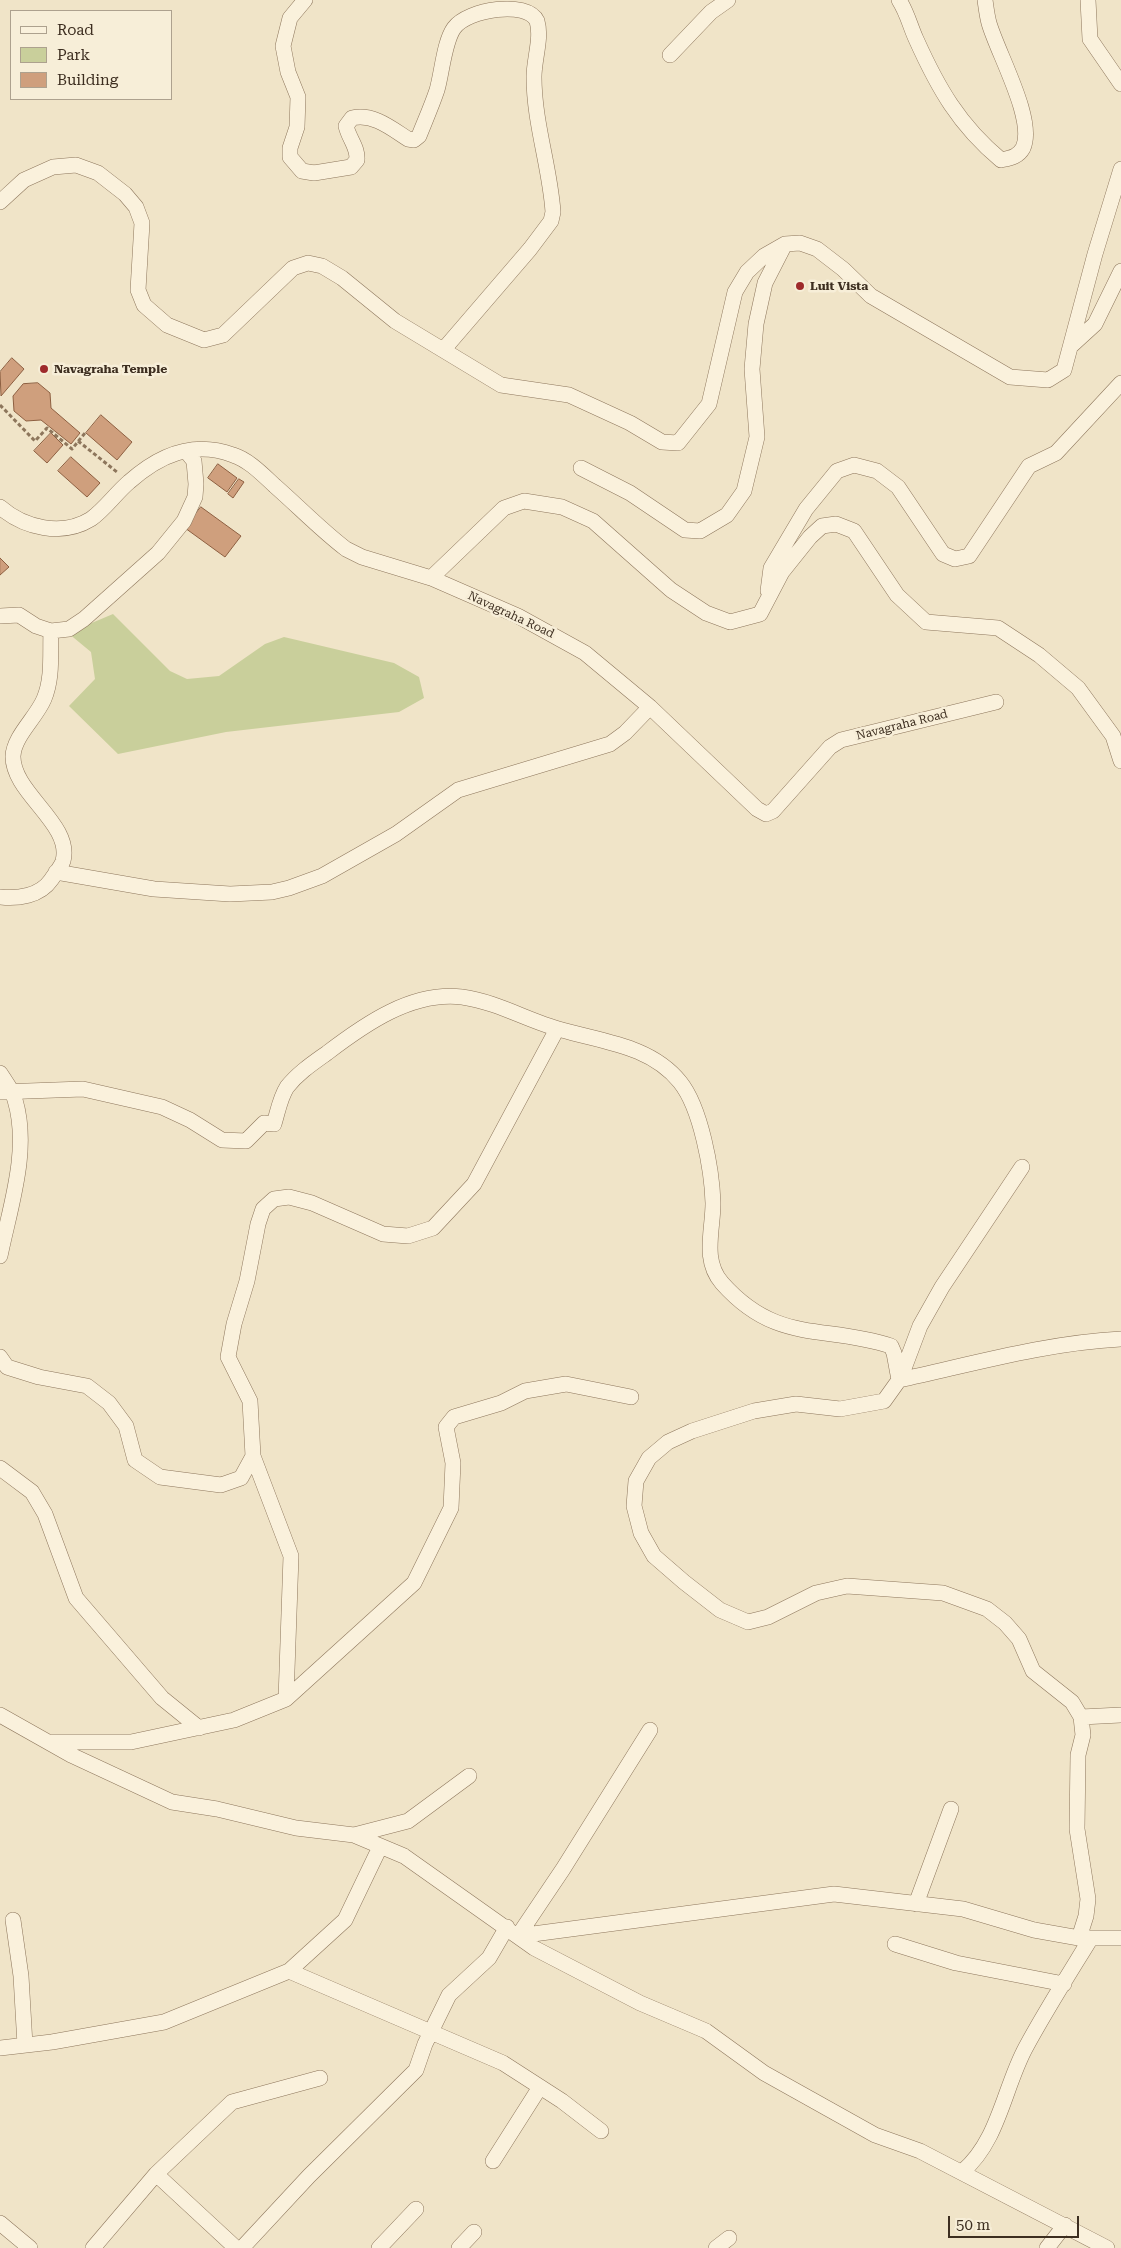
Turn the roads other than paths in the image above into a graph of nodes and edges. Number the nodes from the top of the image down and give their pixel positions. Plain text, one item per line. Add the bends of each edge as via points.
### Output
1 (305, 0) edge
2 (728, 0) edge
3 (899, 0) edge
4 (985, 0) edge
5 (1088, 0) edge
6 (670, 55) dead end
7 (1121, 84) edge
8 (1121, 169) edge
9 (0, 202) edge
10 (785, 244) junction
11 (1121, 271) edge
12 (1072, 345) junction
13 (444, 349) junction
14 (1121, 383) edge
15 (186, 451) junction
16 (581, 468) dead end
17 (0, 507) edge
18 (431, 578) junction
19 (768, 595) junction
20 (0, 616) edge
21 (51, 631) junction
22 (996, 702) dead end
23 (650, 707) junction
24 (1121, 761) edge
25 (56, 872) junction
26 (0, 897) edge
27 (557, 1029) junction
28 (0, 1073) edge
29 (5, 1091) edge
30 (1022, 1167) dead end
31 (0, 1256) edge
32 (1121, 1339) edge
33 (2, 1367) edge
34 (899, 1380) junction
35 (631, 1397) dead end
36 (253, 1456) junction
37 (0, 1468) edge
38 (286, 1699) junction
39 (1121, 1715) edge
40 (1, 1717) edge
41 (1081, 1717) junction
42 (199, 1728) junction
43 (650, 1730) dead end
44 (49, 1742) junction
45 (469, 1776) dead end
46 (951, 1809) dead end
47 (354, 1836) junction
48 (380, 1847) junction
49 (916, 1904) junction
50 (13, 1920) dead end
51 (513, 1932) junction
52 (1085, 1938) junction
53 (1121, 1938) edge
54 (895, 1944) dead end
55 (289, 1971) junction
56 (1064, 1984) junction
57 (431, 2033) junction
58 (25, 2045) junction
59 (0, 2048) edge
60 (320, 2078) dead end
61 (540, 2087) junction
62 (601, 2131) dead end
63 (493, 2161) dead end
64 (962, 2172) junction
65 (156, 2174) junction
66 (416, 2209) dead end
67 (0, 2223) edge
68 (1065, 2225) junction
69 (474, 2232) dead end
70 (729, 2238) dead end
71 (30, 2248) edge
72 (92, 2248) edge
73 (236, 2248) edge
74 (242, 2248) edge
75 (378, 2248) edge
76 (459, 2248) edge
77 (716, 2248) edge
78 (1047, 2248) edge
79 (1107, 2248) edge

1 - 13 street via 290,18 283,46 288,72 298,97 297,127 290,157 302,171 314,173 351,166 357,160 358,149 348,136 346,126 352,118 374,119 408,139 414,140 419,136 437,89 453,29 461,20 509,0 520,2 536,20 534,78 553,212 551,221
2 - 6 street via 711,12
3 - 4 street via 939,87 977,140 1001,160 1015,157 1023,147 1026,129 989,23
5 - 7 street via 1090,39
8 - 12 street
9 - 13 street via 24,180 53,166 76,165 98,173 125,194 136,207 142,223 138,290 144,305 167,325 204,340 223,335 293,268 308,263 322,266 342,278 395,321
10 - 12 street via 800,243 816,248 871,296 1010,377 1048,380 1064,370
10 - 13 street via 758,261 735,292 709,404 678,443 662,442 569,394 501,385
10 - 16 street via 765,283 756,324 752,369 757,437 744,491 727,514 700,531 685,530 630,492
11 - 12 street via 1094,324
14 - 19 street via 1056,453 1029,466 969,556 955,559 943,554 898,487 877,471 854,465 838,471 806,509 779,552 771,568
15 - 17 street, Navagraha Road via 170,454 129,482 91,518 66,527 24,524
15 - 18 street, Navagraha Road via 199,449 234,455 259,472 346,549
15 - 21 street via 194,461 196,484 195,497 184,521 158,552 84,619 69,629
18 - 19 street via 504,508 524,501 562,507 593,521 672,590 706,613 730,622 760,614
18 - 23 street, Navagraha Road via 561,638 585,653
19 - 24 street via 782,572 822,526 836,524 854,531 898,595 926,622 998,628 1078,688 1114,736
20 - 21 street via 19,615
21 - 25 street via 47,689 13,755 20,779 61,839 63,862
22 - 23 street, Navagraha Road via 842,740 830,747 773,811 766,814
23 - 25 street via 610,744 458,790 396,834 322,876 288,888 230,894 154,889
25 - 26 street via 45,889 15,899
27 - 29 street via 484,1001 459,997 411,1003 358,1030 298,1074 281,1097 274,1124 264,1123 246,1141 222,1140 162,1107 124,1097 83,1089
27 - 34 street via 643,1052 668,1069 682,1084 692,1102 705,1149 713,1202 709,1255 722,1283 766,1319 790,1329 891,1346
27 - 36 street via 474,1184 434,1228 408,1236 383,1234 312,1203 289,1197 274,1198 263,1208 228,1357 250,1401
28 - 29 street
29 - 31 street via 15,1098 21,1130 18,1168
30 - 34 street via 942,1287 920,1326
32 - 34 street via 1016,1352
33 - 36 street via 87,1386 110,1403 126,1426 135,1460 160,1477 221,1484 241,1478
34 - 41 street via 884,1402 840,1408 796,1404 754,1411 668,1442 649,1458 636,1481 634,1506 641,1533 654,1556 684,1582 720,1610 748,1622 768,1617 816,1593 848,1586 944,1593 987,1609 1019,1638 1034,1671 1072,1702
35 - 38 street via 566,1384 525,1391 501,1403 454,1417 446,1427 453,1463 451,1508 414,1583
36 - 38 street via 291,1556
37 - 42 street via 32,1492 45,1514 76,1598 162,1698
38 - 42 street via 234,1720
39 - 41 street
40 - 44 street
41 - 52 street via 1083,1735 1078,1755 1077,1830 1088,1899
42 - 44 street via 131,1742
43 - 51 street via 563,1869
44 - 47 street via 172,1802 296,1828
45 - 47 street via 408,1821
46 - 49 street
47 - 48 street
48 - 51 street via 404,1856
48 - 55 street via 345,1920
49 - 51 street via 834,1894
49 - 52 street via 963,1909 1034,1930
50 - 58 street via 21,1976
51 - 57 street via 449,1995
51 - 64 street via 534,1948 632,1999 706,2031 764,2073 812,2102 875,2135 920,2151
52 - 53 street
52 - 56 street
54 - 56 street via 956,1963
55 - 57 street
55 - 58 street via 164,2022
56 - 64 street via 1025,2048 992,2131 974,2163
57 - 61 street via 503,2064
57 - 74 street via 416,2070
58 - 59 street
60 - 65 street via 232,2102
61 - 62 street
61 - 63 street
64 - 68 street
65 - 72 street
65 - 73 street
66 - 75 street
67 - 71 street
68 - 78 street
68 - 79 street
69 - 76 street
70 - 77 street

